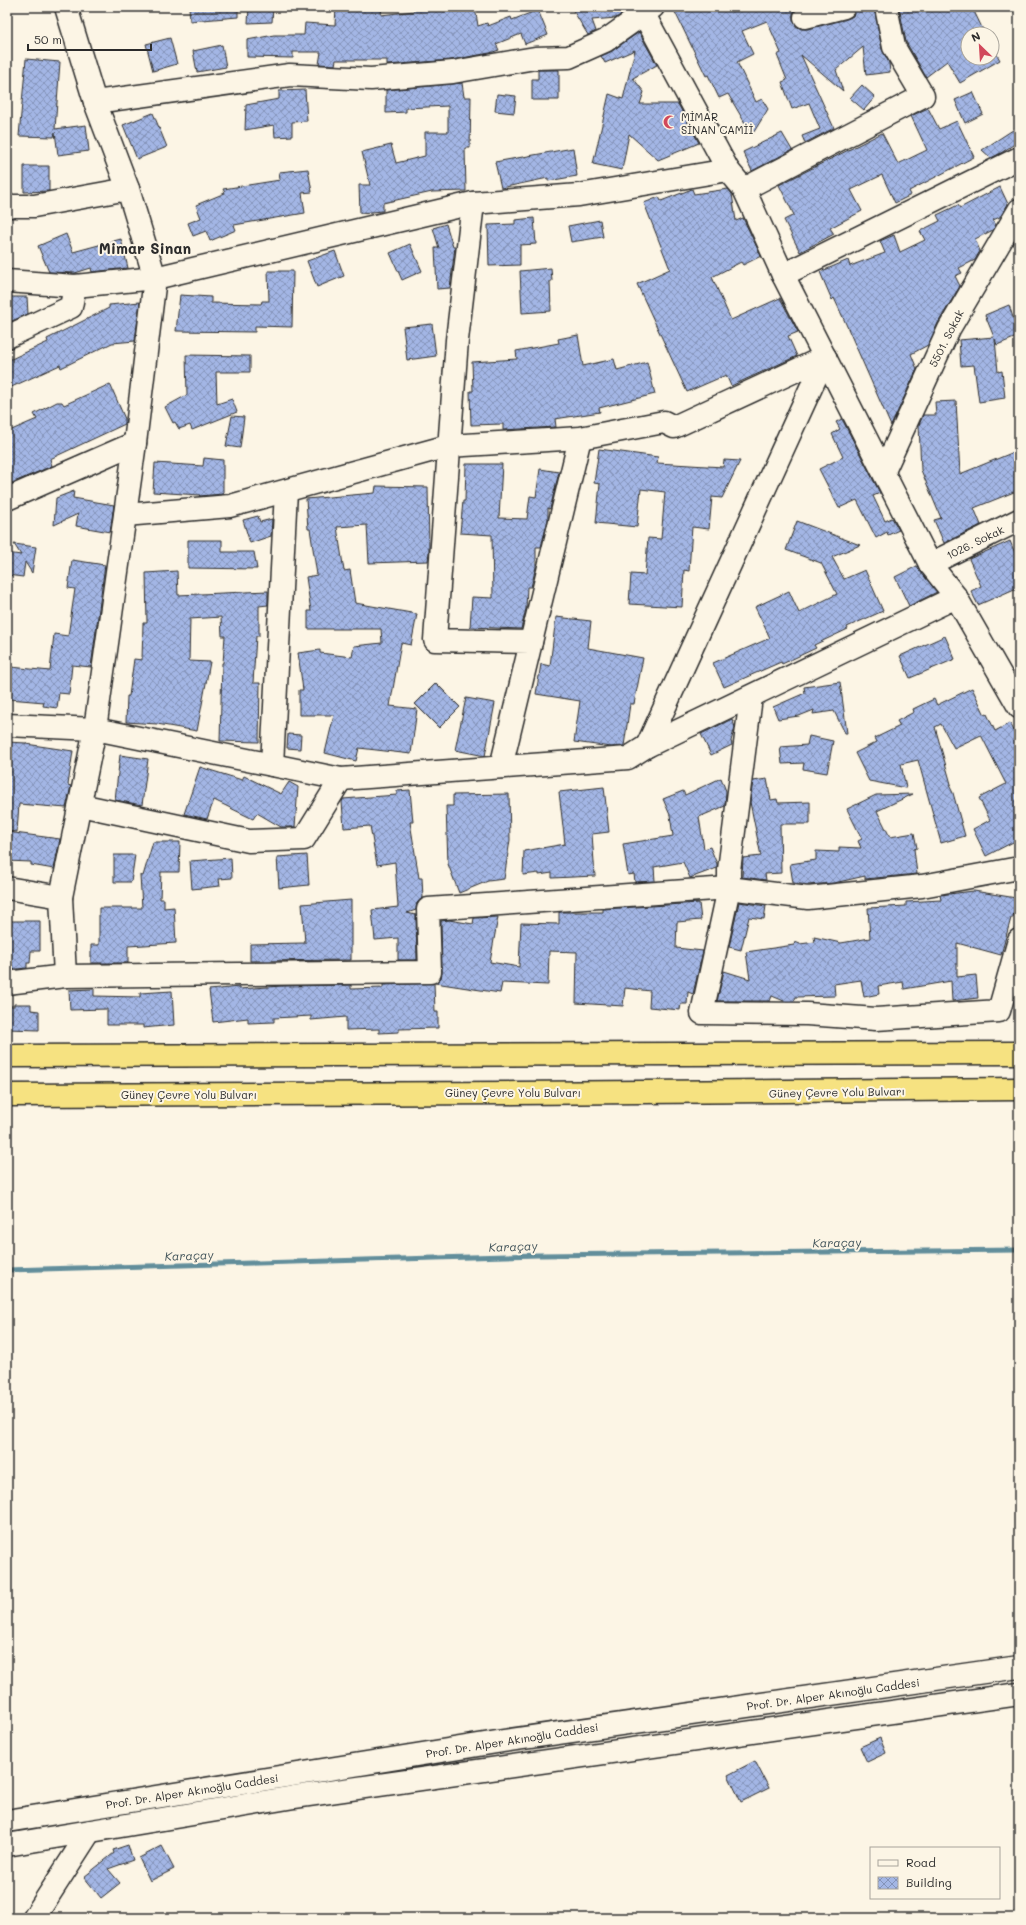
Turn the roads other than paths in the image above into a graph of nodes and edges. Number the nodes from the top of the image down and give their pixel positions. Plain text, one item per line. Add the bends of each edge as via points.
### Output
1 (66, 7) edge
2 (844, 7) edge
3 (886, 7) edge
4 (646, 9) edge
5 (805, 17) dead end
6 (95, 102) junction
7 (1019, 158) edge
8 (728, 170) junction
9 (128, 189) junction
10 (744, 189) junction
11 (473, 202) junction
12 (7, 206) edge
13 (1019, 210) edge
14 (784, 275) junction
15 (156, 278) junction
16 (7, 281) edge
17 (75, 286) junction
18 (7, 337) edge
19 (825, 357) junction
20 (580, 438) junction
21 (135, 443) junction
22 (448, 446) junction
23 (884, 471) junction
24 (286, 491) junction
25 (7, 499) edge
26 (125, 515) junction
27 (1019, 520) edge
28 (930, 564) junction
29 (956, 597) junction
30 (531, 642) junction
31 (750, 697) junction
32 (1018, 703) edge
33 (7, 725) edge
34 (95, 729) junction
35 (647, 746) junction
36 (272, 765) junction
37 (502, 767) junction
38 (341, 779) junction
39 (80, 805) junction
40 (1019, 868) edge
41 (7, 888) edge
42 (729, 888) junction
43 (61, 897) junction
44 (1019, 940) edge
45 (65, 976) junction
46 (7, 982) edge
47 (1019, 1053) edge
48 (7, 1056) edge
49 (1019, 1089) edge
50 (7, 1095) edge
51 (1019, 1667) edge
52 (1019, 1694) edge
53 (7, 1821) edge
54 (90, 1831) junction
55 (7, 1845) edge
56 (34, 1918) edge

1 - 6 street
2 - 5 street
3 - 10 street via 894,47 923,96
4 - 6 street via 605,41 569,57 535,58 453,72 371,79 290,74
4 - 8 street
6 - 9 street
7 - 14 street
8 - 10 street
8 - 11 street via 579,195
9 - 12 street via 34,206
9 - 15 street
10 - 14 street
11 - 15 street
11 - 22 street
13 - 23 street, 5501. Sokak via 949,329
14 - 19 street
15 - 17 street
15 - 21 street
16 - 17 street
17 - 18 street via 71,307
19 - 20 street via 674,427 664,422
19 - 23 street
19 - 35 street
20 - 22 street
20 - 30 street
21 - 25 street
21 - 26 street
22 - 24 street
22 - 30 street via 435,640
23 - 28 street
24 - 26 street via 230,506
24 - 36 street
26 - 34 street
27 - 28 street, 1026. Sokak
28 - 29 street
29 - 31 street
29 - 32 street
30 - 37 street
31 - 35 street
31 - 42 street
33 - 34 street
34 - 36 street
34 - 39 street
35 - 37 street via 628,758
36 - 38 street
37 - 38 street
38 - 39 street via 304,839 249,841
39 - 43 street
40 - 42 street via 922,886 808,898
41 - 43 street
42 - 44 street via 702,1013 807,1014 876,1018 998,1011
42 - 45 street via 428,909 430,972
43 - 45 street
45 - 46 street
47 - 48 highway
49 - 50 highway, Güney Çevre Yolu Bulvarı via 742,1093
51 - 53 street, Prof. Dr. Alper Akınoğlu Caddesi via 503,1741
52 - 54 street, Prof. Dr. Alper Akınoğlu Caddesi via 294,1797
54 - 55 street, Prof. Dr. Alper Akınoğlu Caddesi
54 - 56 street

